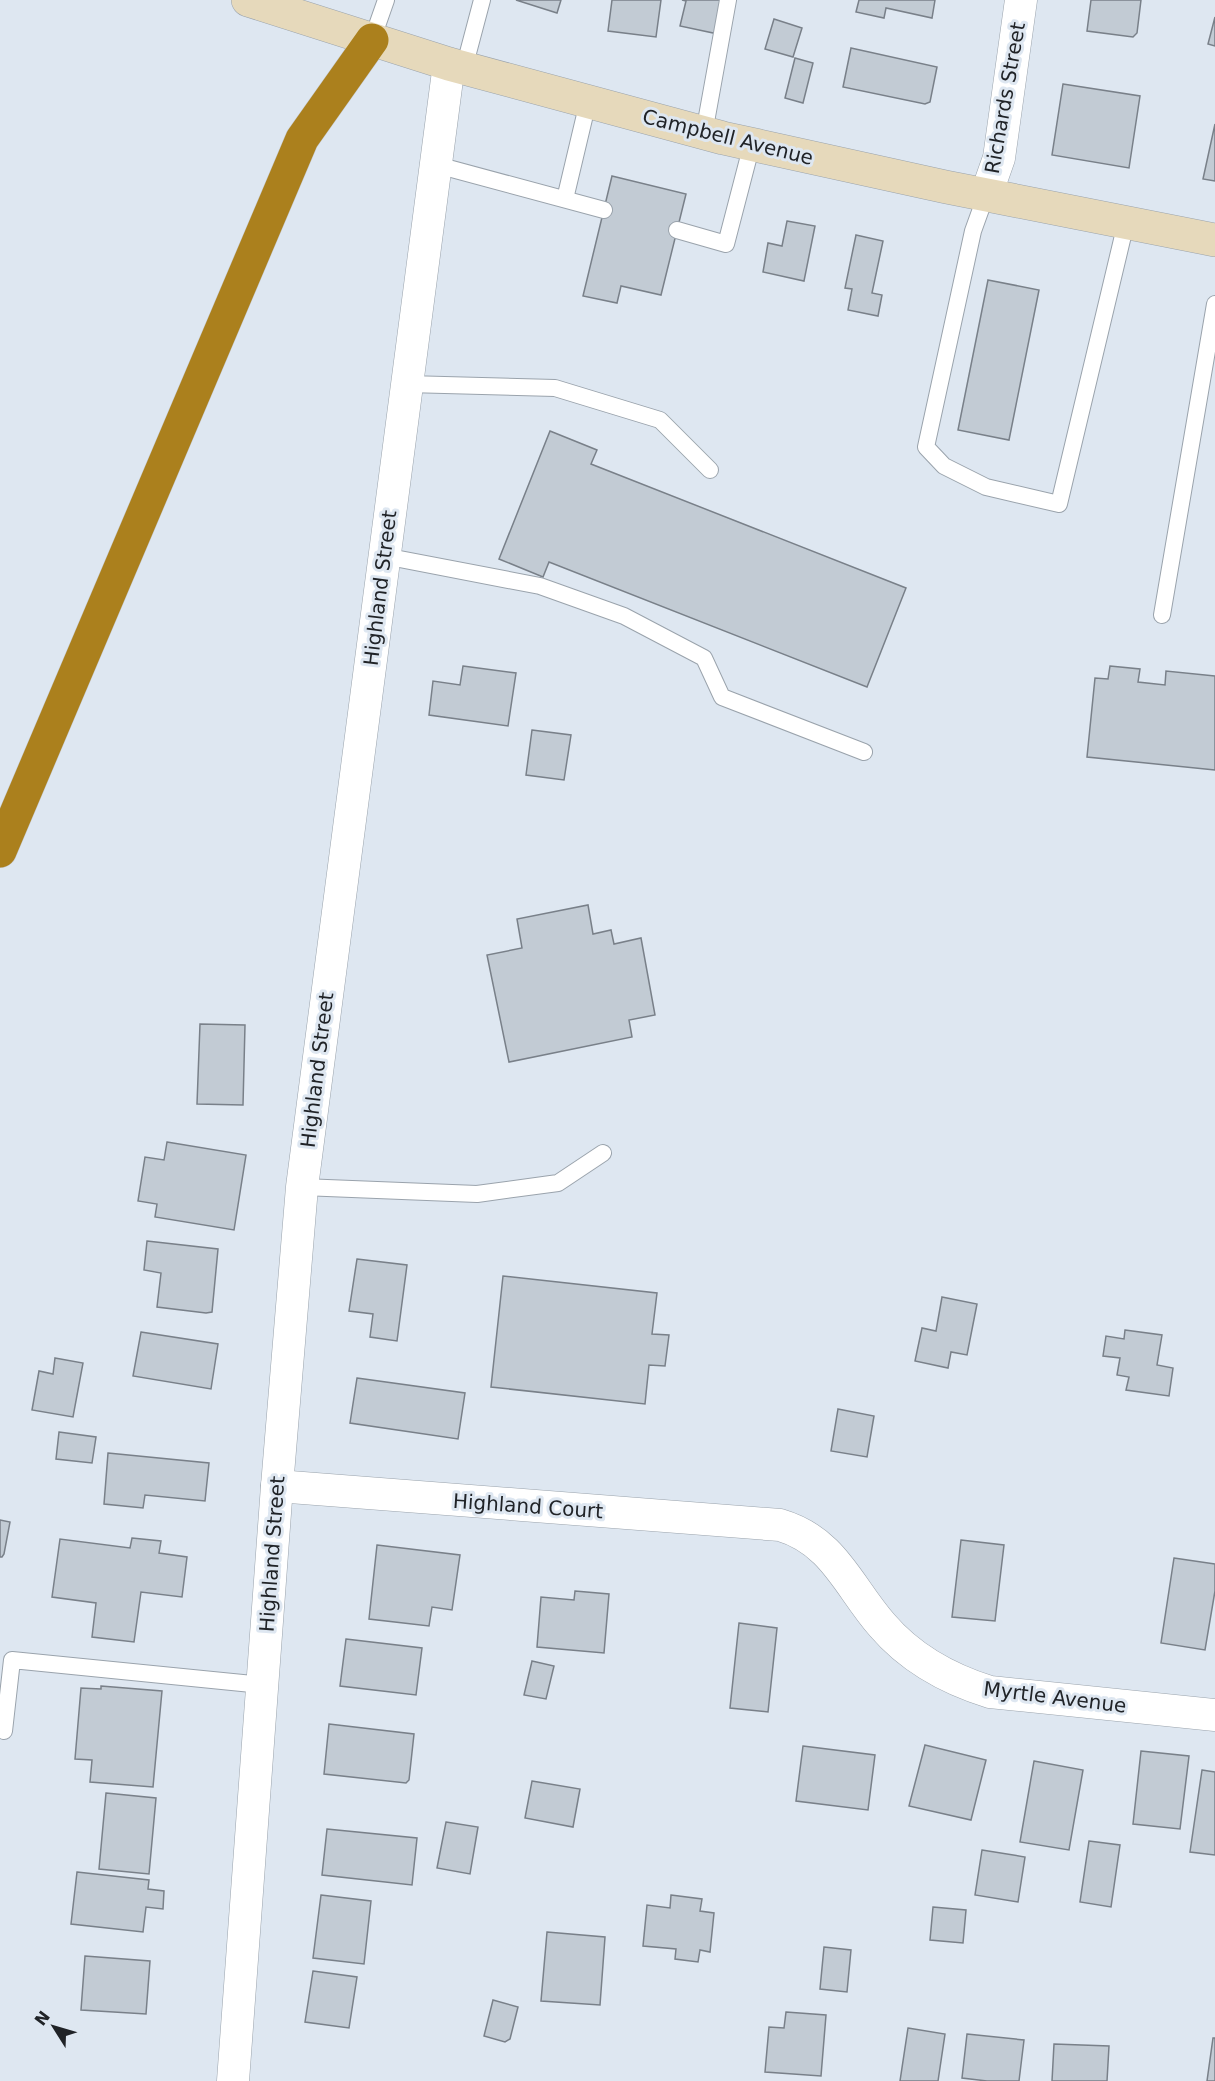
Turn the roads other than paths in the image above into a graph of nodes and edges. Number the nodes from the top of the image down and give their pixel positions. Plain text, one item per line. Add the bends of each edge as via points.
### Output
1 (249, 0) edge
2 (386, 0) edge
3 (482, 0) edge
4 (728, 0) edge
5 (1021, 0) edge
6 (372, 40) junction
7 (457, 66) junction
8 (588, 102) junction
9 (704, 133) junction
10 (752, 144) junction
11 (437, 165) junction
12 (986, 195) junction
13 (565, 199) junction
14 (604, 210) dead end
15 (1126, 223) junction
16 (677, 230) dead end
17 (1215, 240) edge
18 (1215, 304) edge
19 (407, 384) junction
20 (710, 470) dead end
21 (384, 556) junction
22 (1162, 615) dead end
23 (864, 752) dead end
24 (0, 851) edge
25 (603, 1153) dead end
26 (302, 1186) junction
27 (277, 1486) junction
28 (780, 1525) joint
29 (262, 1685) junction
30 (1215, 1715) edge
31 (4, 1731) dead end
32 (238, 2080) edge

1 - 6 main road, Campbell Avenue
2 - 6 lane
3 - 7 lane
4 - 9 lane
5 - 12 street, Richards Street via 999,158
6 - 7 main road, Campbell Avenue
6 - 24 highway via 302,139
7 - 8 main road, Campbell Avenue
7 - 11 street, Highland Street
8 - 9 main road, Campbell Avenue
8 - 13 lane
9 - 10 main road, Campbell Avenue
10 - 12 main road, Campbell Avenue
10 - 16 lane via 726,244
11 - 13 lane
11 - 19 street, Highland Street
12 - 15 main road, Campbell Avenue
12 - 15 lane via 973,231 926,447 944,466 986,488 1059,504
13 - 14 lane
15 - 17 main road, Campbell Avenue
18 - 22 lane
19 - 20 lane via 555,388 660,420
19 - 21 street, Highland Street
21 - 23 lane via 540,586 624,616 704,658 722,697
21 - 26 street, Highland Street
25 - 26 lane via 558,1183 477,1194
26 - 27 street, Highland Street
27 - 28 street, Highland Court
27 - 29 street, Highland Street
28 - 30 street, Myrtle Avenue via 819,1544 897,1641 919,1659 965,1684 990,1692
29 - 31 lane via 12,1660
29 - 32 street, Highland Street

